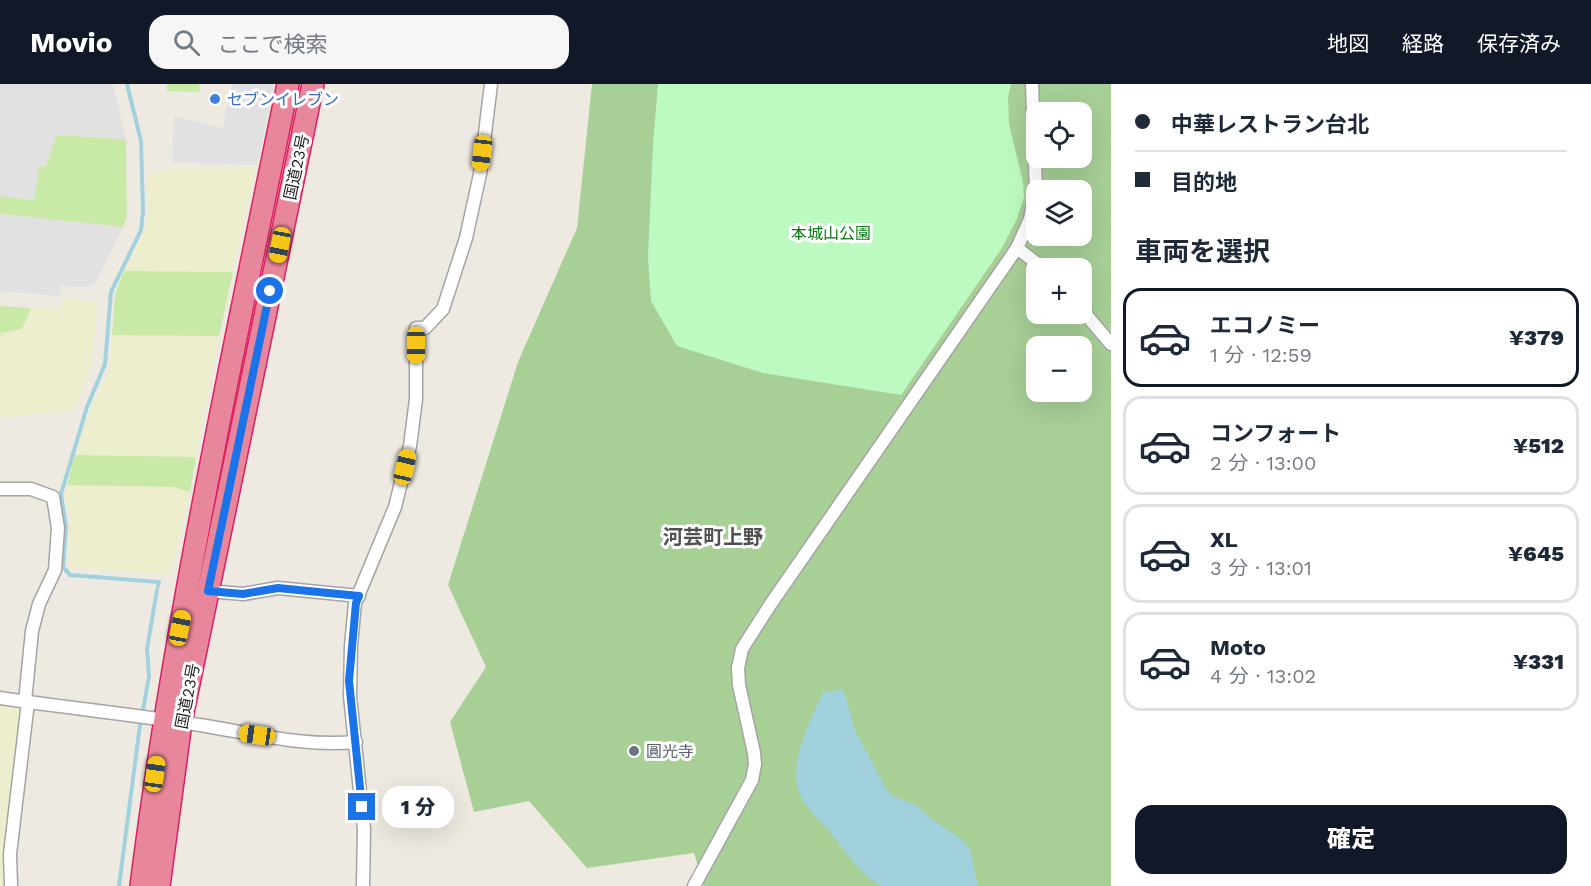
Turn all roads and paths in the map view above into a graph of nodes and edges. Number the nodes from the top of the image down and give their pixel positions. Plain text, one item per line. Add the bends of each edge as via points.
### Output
1 (288, 84) edge
2 (313, 84) edge
3 (491, 84) edge
4 (1032, 84) edge
5 (1017, 248) junction
6 (1030, 258) edge
7 (1092, 322) edge
8 (1111, 344) edge
9 (0, 489) edge
10 (208, 591) junction
11 (359, 596) junction
12 (0, 698) edge
13 (26, 702) junction
14 (172, 721) junction
15 (356, 742) junction
16 (11, 886) edge
17 (141, 886) edge
18 (159, 886) edge
19 (363, 886) edge
20 (694, 886) edge

1 - 14 highway, 国道23号 via 201,514
2 - 10 highway, 国道23号
3 - 11 street via 480,174 466,238 441,313 425,328 416,328 416,399 410,446 395,507
4 - 5 street via 1036,190 1030,219
5 - 6 street
5 - 20 street via 742,650 739,685 754,753 752,780
7 - 8 street
9 - 13 street via 31,489 53,497 58,519 56,570 39,604 32,631
10 - 11 street via 243,594 278,588
10 - 14 highway, 国道23号
11 - 15 street via 349,681
12 - 13 street
13 - 14 street
13 - 16 street via 10,854
14 - 15 street via 279,738
14 - 17 highway, 国道23号
14 - 18 highway, 国道23号
15 - 19 street via 364,829

